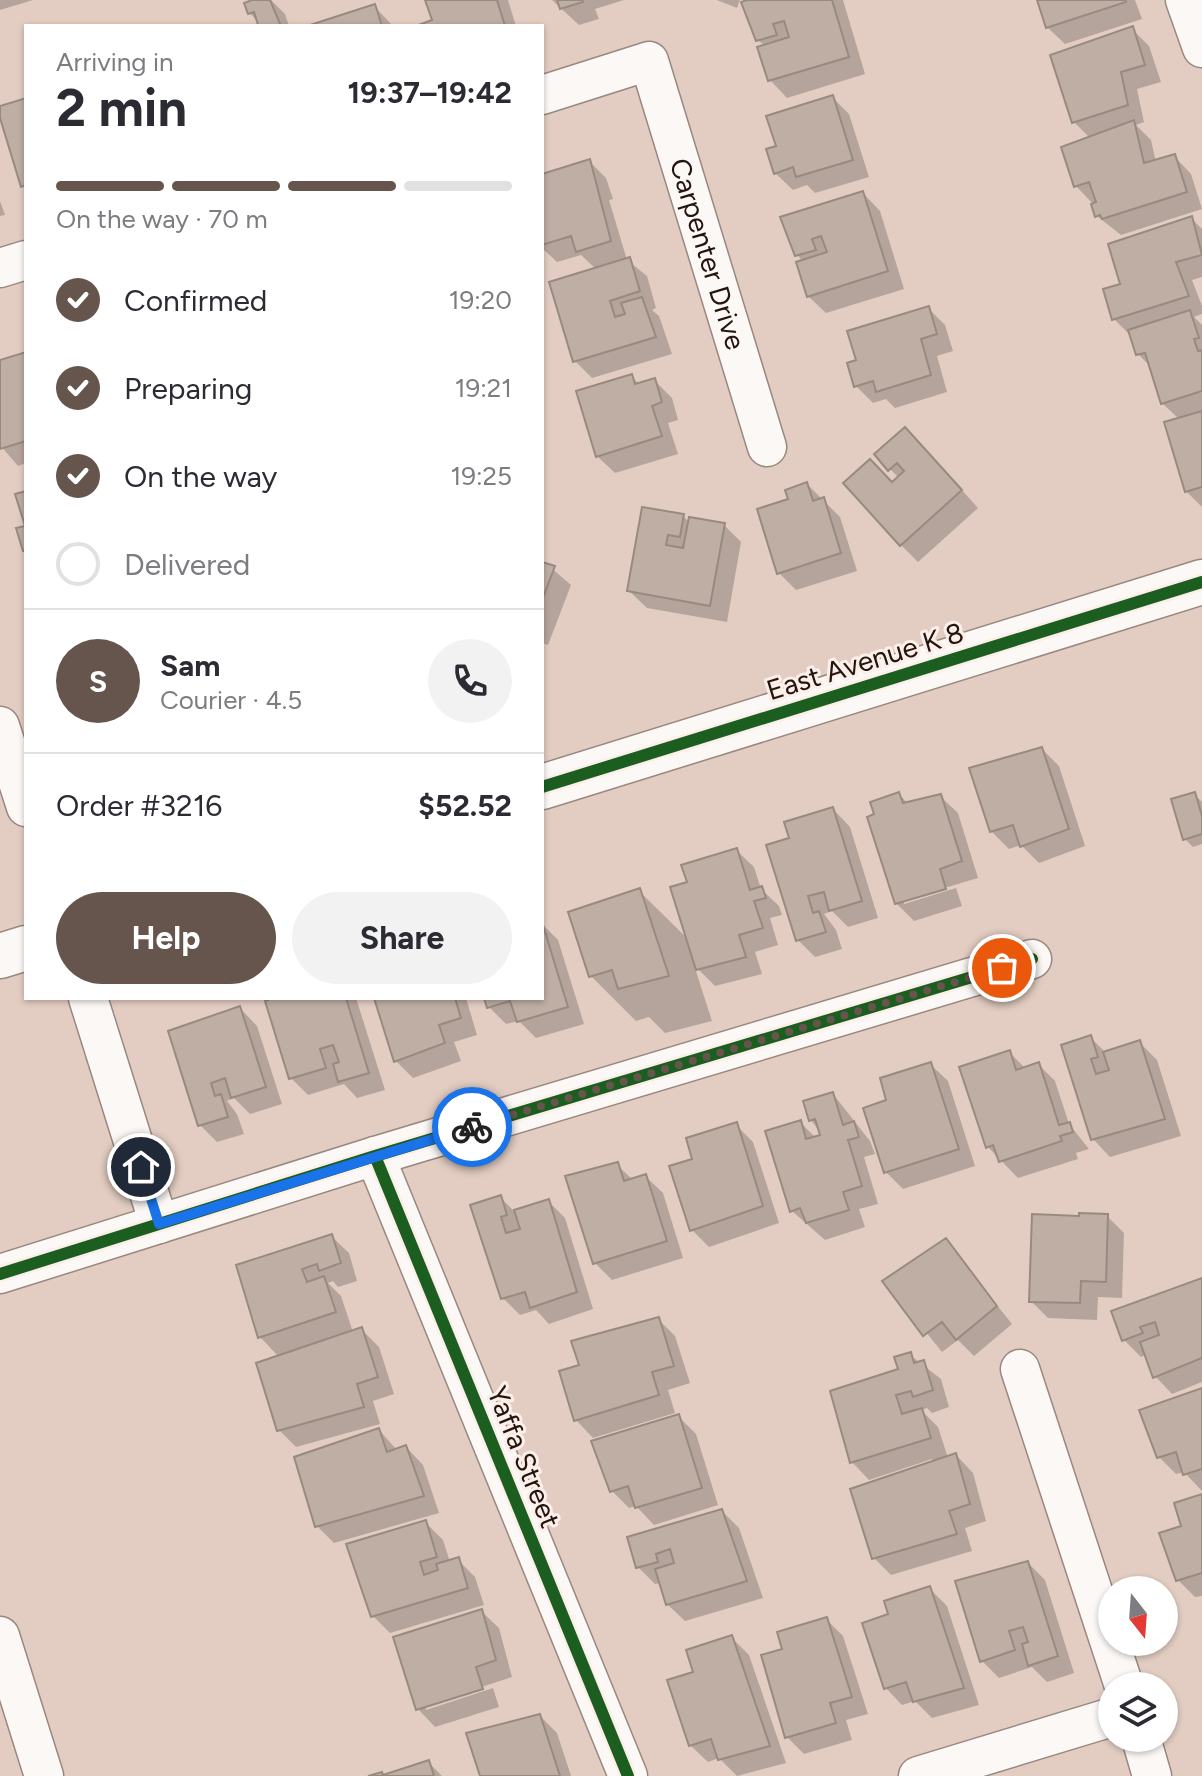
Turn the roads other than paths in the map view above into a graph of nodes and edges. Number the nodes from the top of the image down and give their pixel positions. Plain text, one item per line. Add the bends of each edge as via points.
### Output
1 (1185, 0) edge
2 (1202, 48) edge
3 (544, 94) edge
4 (24, 261) edge
5 (0, 268) edge
6 (767, 447) dead end
7 (1202, 582) edge
8 (0, 726) edge
9 (544, 786) edge
10 (24, 801) edge
11 (24, 949) edge
12 (0, 956) edge
13 (1032, 959) dead end
14 (89, 1000) edge
15 (375, 1156) junction
16 (159, 1224) junction
17 (0, 1274) edge
18 (1020, 1369) dead end
19 (0, 1636) edge
20 (1119, 1672) edge
21 (1098, 1721) edge
22 (1145, 1752) edge
23 (44, 1776) edge
24 (628, 1776) edge
25 (918, 1776) edge
26 (1152, 1776) edge

1 - 2 street
3 - 6 street, Carpenter Drive via 649,61
4 - 5 street
7 - 9 street, East Avenue K 8
8 - 10 street
11 - 12 street
13 - 15 street
14 - 16 street
15 - 16 street
15 - 24 street, Yaffa Street
16 - 17 street
18 - 20 street
19 - 23 street
21 - 25 street
22 - 26 street

